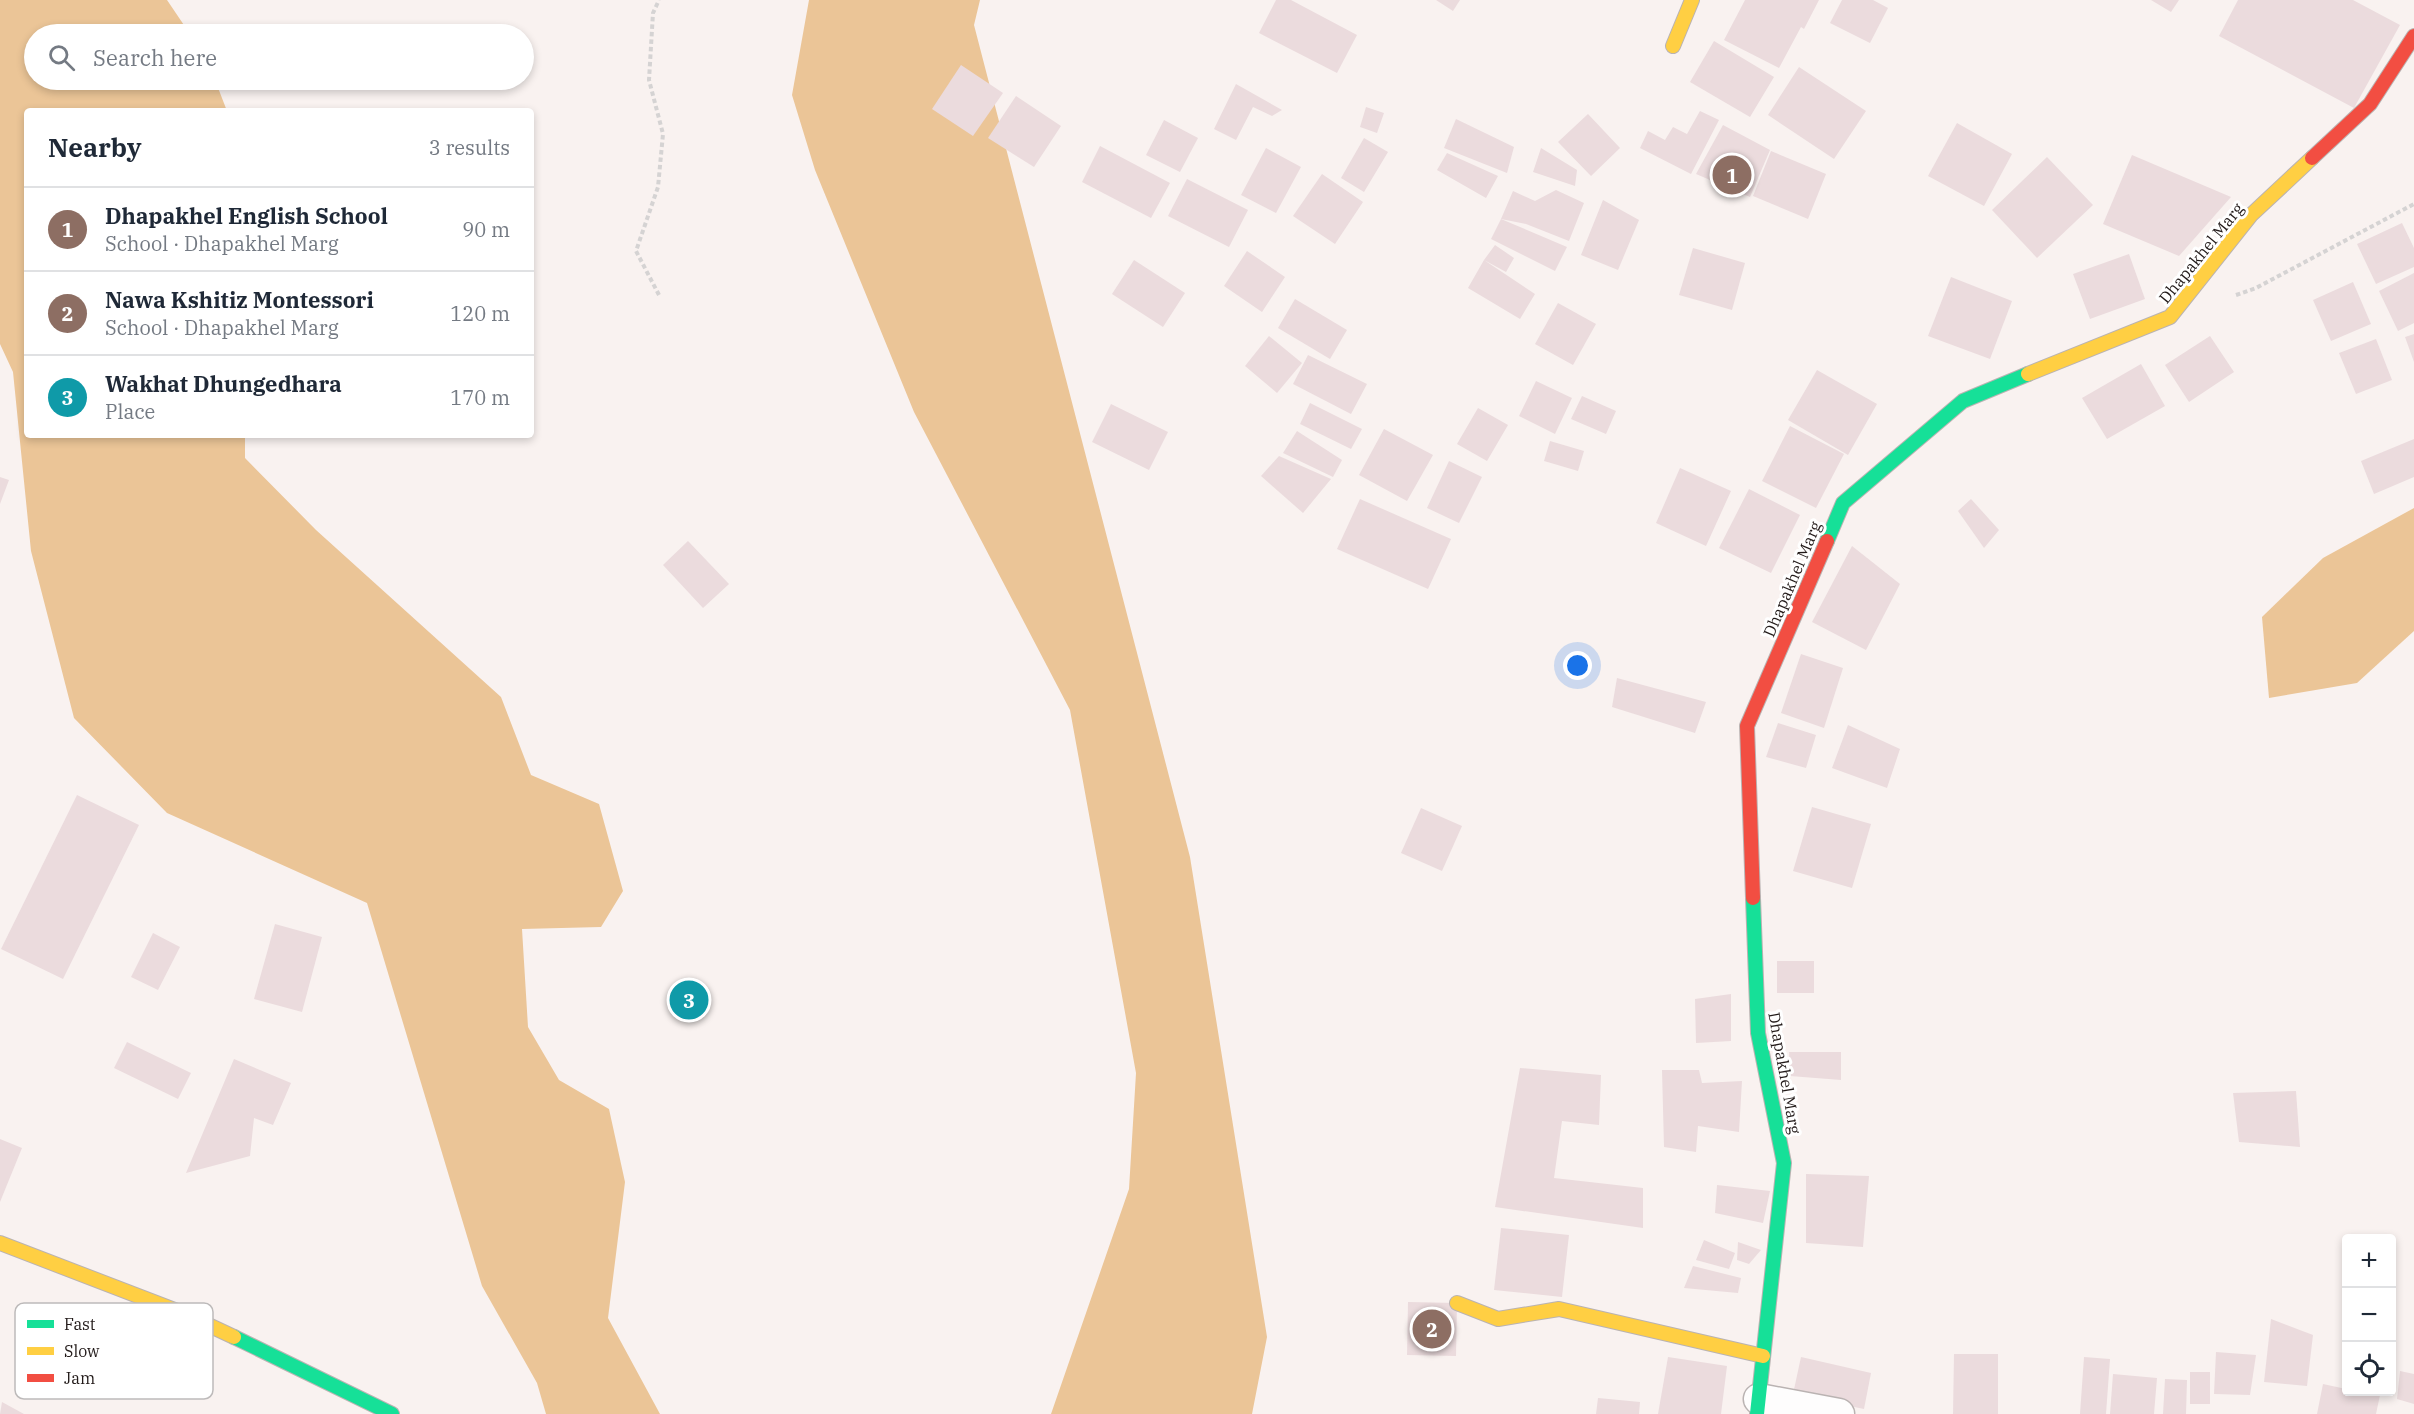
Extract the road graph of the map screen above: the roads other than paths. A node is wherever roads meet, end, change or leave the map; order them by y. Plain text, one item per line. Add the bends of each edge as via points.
1 (1692, 0) edge
2 (2414, 36) edge
3 (1673, 46) dead end
4 (0, 1243) edge
5 (156, 1303) edge
6 (1457, 1303) dead end
7 (213, 1328) edge
8 (1763, 1356) junction
9 (1758, 1407) edge
10 (392, 1414) edge
11 (1839, 1414) edge

1 - 3 main road
2 - 8 main road, Dhapakhel Marg via 2370,104 2251,215 2170,317 1963,401 1843,503 1747,726 1758,1033 1784,1163
4 - 5 main road
6 - 8 main road via 1498,1319 1559,1309
7 - 10 main road
8 - 9 main road, Dhapakhel Marg
9 - 11 street

